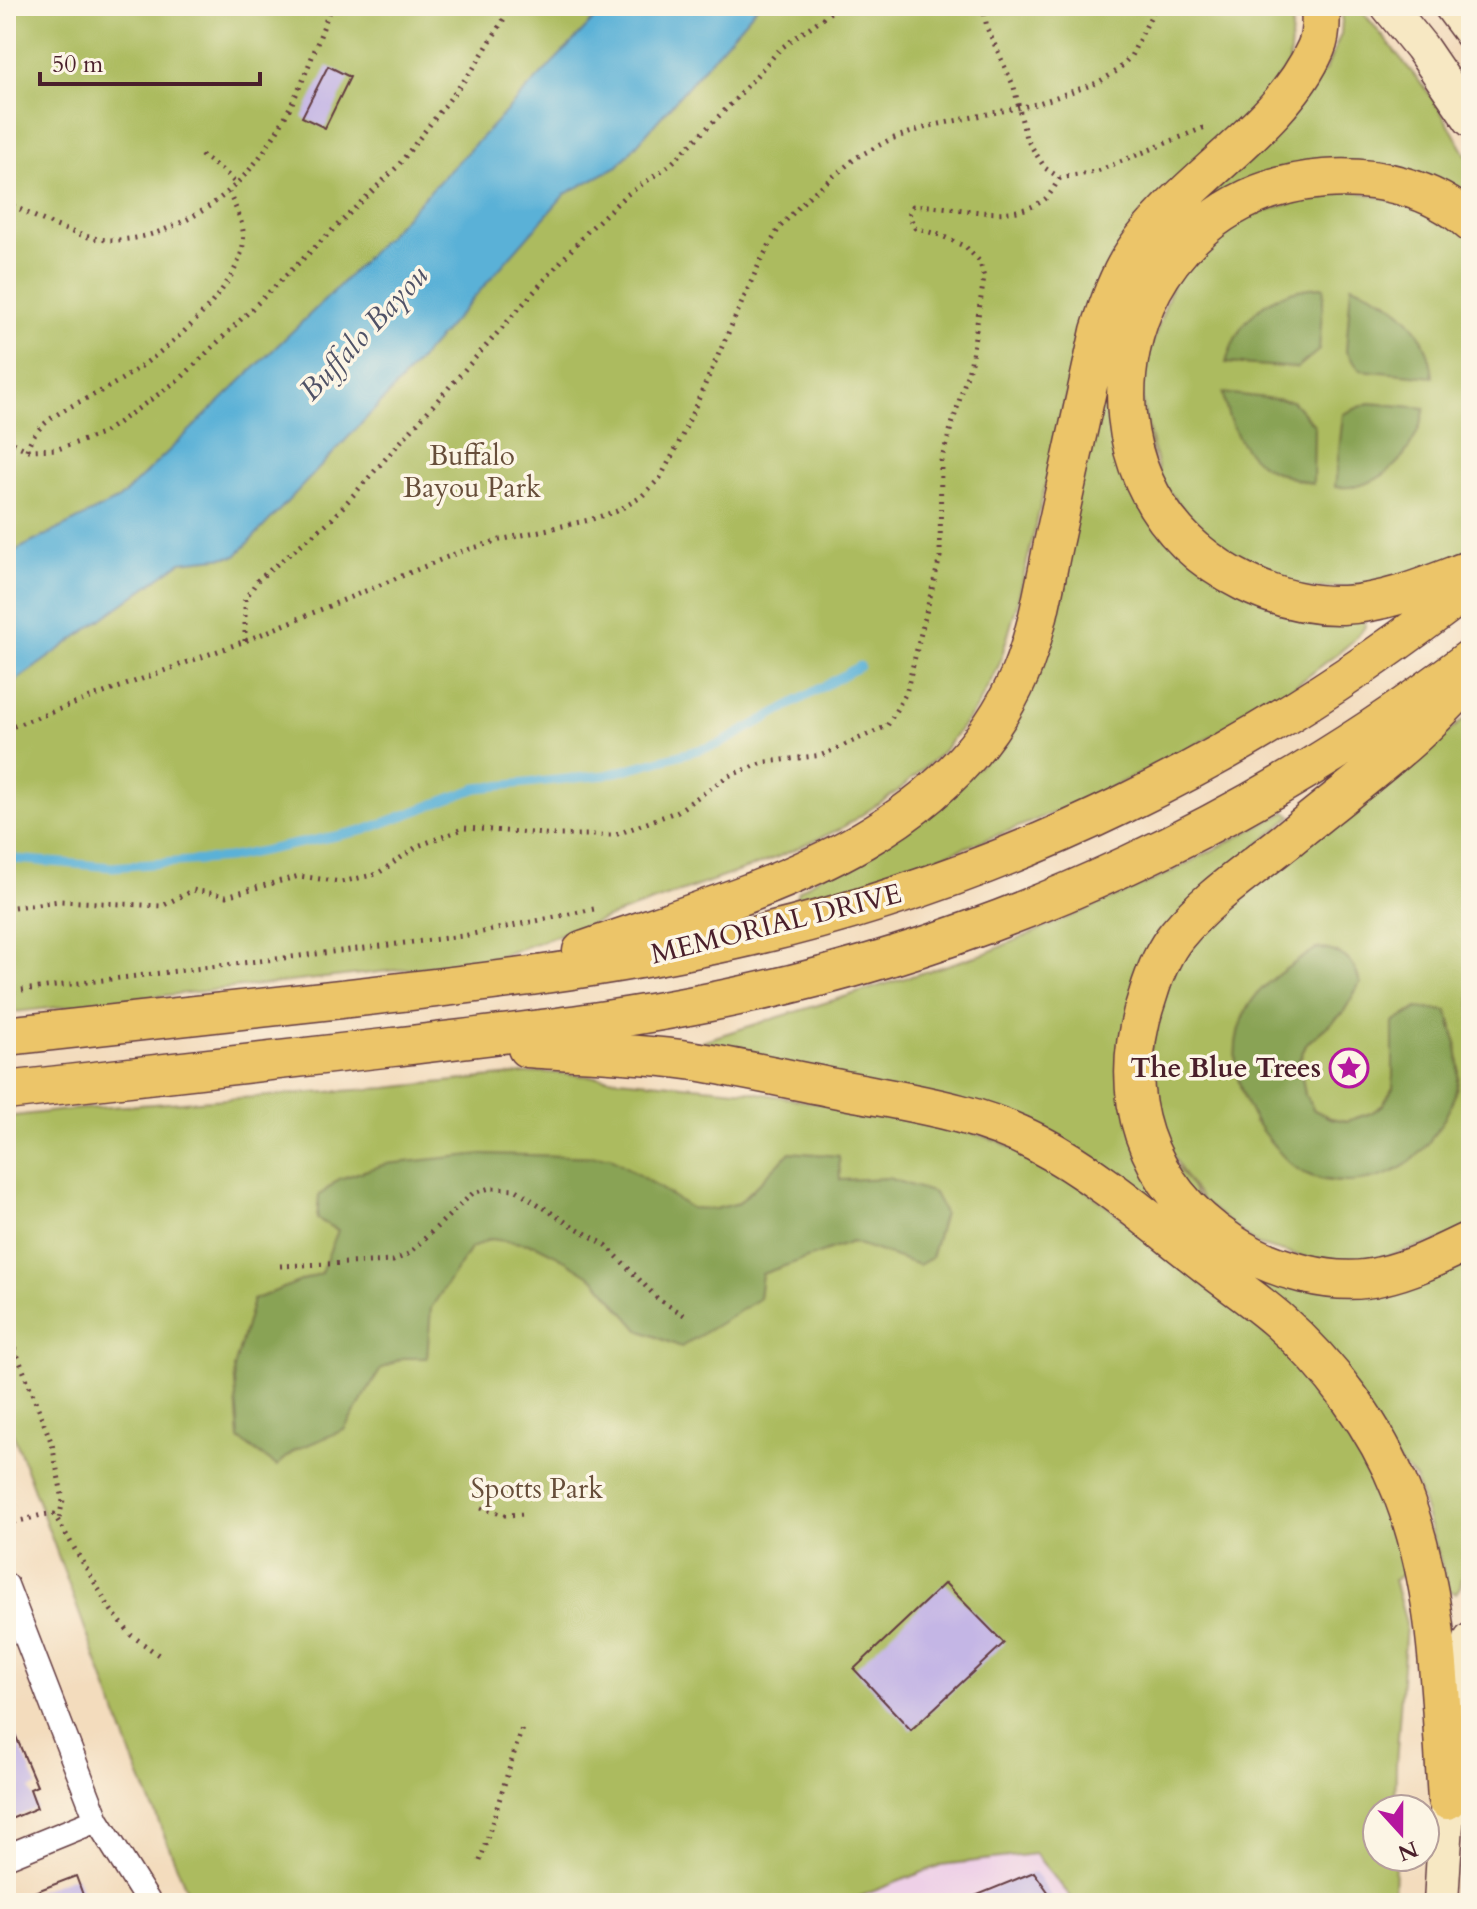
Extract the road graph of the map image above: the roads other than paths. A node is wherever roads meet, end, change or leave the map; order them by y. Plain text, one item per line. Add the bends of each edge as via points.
1 (1320, 6) edge
2 (1388, 6) edge
3 (1451, 6) edge
4 (1471, 33) edge
5 (1471, 120) edge
6 (1471, 223) edge
7 (1471, 569) edge
8 (1471, 586) edge
9 (1471, 658) edge
10 (1471, 679) edge
11 (493, 982) junction
12 (6, 1036) edge
13 (432, 1042) junction
14 (6, 1091) edge
15 (1471, 1240) edge
16 (6, 1585) edge
17 (1471, 1640) edge
18 (1447, 1800) junction
19 (97, 1820) junction
20 (6, 1857) edge
21 (149, 1903) edge
22 (1441, 1903) edge

1 - 11 main road via 1318,45 1301,77 1277,107 1166,213 1134,252 1114,289 1020,673 996,719 960,766 911,809 851,849 780,882
2 - 5 main road
3 - 4 main road
6 - 7 main road via 1429,194 1388,182 1348,177 1306,180 1264,191 1227,209 1191,236 1163,272 1144,303 1131,343 1126,384 1128,429 1139,472 1160,511 1190,546 1223,572 1275,595 1342,605 1391,599
8 - 11 main road, MEMORIAL DRIVE via 1405,639 1281,720 1181,777 1072,829 855,909 738,939
9 - 13 main road, MEMORIAL DRIVE via 1312,766 1205,828 974,928 750,994 628,1018
10 - 15 main road via 1402,747 1175,936 1138,1024 1133,1071 1138,1120 1152,1157 1176,1196 1207,1227 1244,1252 1331,1279 1379,1277
11 - 12 main road, MEMORIAL DRIVE
13 - 14 main road, MEMORIAL DRIVE
13 - 18 main road via 653,1056 947,1110 1036,1142 1148,1220 1278,1320 1354,1404 1382,1449 1407,1508 1433,1606
16 - 19 street
17 - 18 main road
18 - 22 main road
19 - 20 street
19 - 21 street

